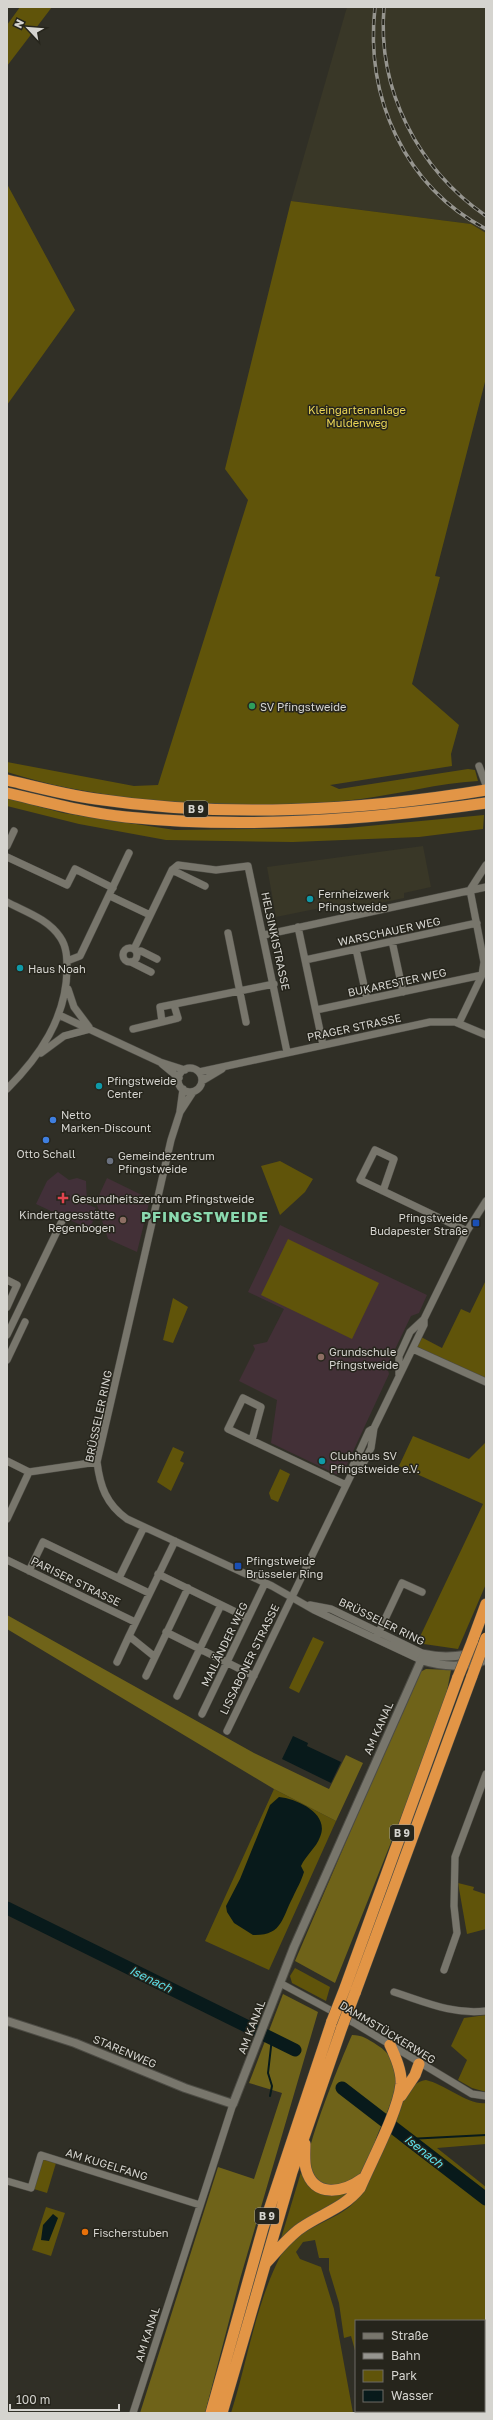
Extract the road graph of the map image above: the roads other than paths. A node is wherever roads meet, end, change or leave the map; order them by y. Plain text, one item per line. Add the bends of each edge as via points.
1 (479, 766) dead end
2 (7, 780) edge
3 (484, 789) edge
4 (7, 793) edge
5 (484, 803) edge
6 (14, 831) dead end
7 (7, 846) edge
8 (129, 853) dead end
9 (7, 857) edge
10 (486, 864) edge
11 (172, 870) junction
12 (206, 886) dead end
13 (486, 887) edge
14 (113, 888) junction
15 (470, 890) junction
16 (110, 896) junction
17 (7, 902) edge
18 (150, 915) junction
19 (477, 923) junction
20 (298, 927) junction
21 (228, 933) dead end
22 (264, 935) junction
23 (392, 941) junction
24 (356, 949) junction
25 (135, 950) junction
26 (157, 959) dead end
27 (305, 960) junction
28 (67, 961) junction
29 (131, 962) junction
30 (151, 972) dead end
31 (482, 975) junction
32 (67, 984) junction
33 (274, 984) junction
34 (239, 991) junction
35 (403, 992) junction
36 (367, 999) junction
37 (174, 1004) junction
38 (316, 1010) junction
39 (59, 1015) junction
40 (162, 1022) junction
41 (246, 1022) dead end
42 (459, 1023) junction
43 (90, 1029) junction
44 (133, 1029) dead end
45 (486, 1035) edge
46 (323, 1045) junction
47 (287, 1052) junction
48 (36, 1056) junction
49 (160, 1062) junction
50 (225, 1067) junction
51 (185, 1070) junction
52 (199, 1072) junction
53 (179, 1078) junction
54 (202, 1081) junction
55 (182, 1089) junction
56 (7, 1090) edge
57 (193, 1092) junction
58 (180, 1112) junction
59 (383, 1191) junction
60 (486, 1201) edge
61 (62, 1221) dead end
62 (467, 1231) junction
63 (7, 1280) edge
64 (7, 1307) edge
65 (424, 1319) junction
66 (25, 1322) dead end
67 (7, 1335) edge
68 (413, 1349) junction
69 (7, 1360) edge
70 (399, 1375) junction
71 (486, 1382) edge
72 (252, 1440) junction
73 (7, 1461) edge
74 (97, 1462) junction
75 (29, 1472) junction
76 (346, 1485) junction
77 (7, 1519) edge
78 (144, 1527) junction
79 (175, 1541) junction
80 (7, 1560) edge
81 (29, 1571) junction
82 (158, 1574) junction
83 (119, 1578) junction
84 (265, 1583) junction
85 (188, 1588) junction
86 (422, 1592) dead end
87 (149, 1593) junction
88 (292, 1596) junction
89 (486, 1604) edge
90 (221, 1605) junction
91 (248, 1618) junction
92 (135, 1622) junction
93 (166, 1632) junction
94 (378, 1634) junction
95 (129, 1636) junction
96 (486, 1638) edge
97 (200, 1648) junction
98 (486, 1648) edge
99 (155, 1657) junction
100 (422, 1657) junction
101 (486, 1660) edge
102 (117, 1662) dead end
103 (227, 1663) junction
104 (146, 1676) dead end
105 (254, 1676) junction
106 (177, 1696) dead end
107 (202, 1714) dead end
108 (227, 1731) dead end
109 (486, 1774) edge
110 (444, 1970) dead end
111 (280, 1982) junction
112 (394, 1992) dead end
113 (486, 2012) edge
114 (7, 2021) edge
115 (390, 2045) junction
116 (419, 2064) junction
117 (401, 2083) junction
118 (486, 2096) edge
119 (233, 2104) junction
120 (392, 2110) junction
121 (305, 2135) junction
122 (364, 2177) junction
123 (7, 2181) edge
124 (200, 2205) junction
125 (264, 2265) junction
126 (133, 2413) edge
127 (212, 2413) edge
128 (222, 2413) edge

1 - 3 street
2 - 3 highway, B 9 via 95,799 230,810 304,809
4 - 5 highway, B 9 via 124,817 243,823 412,813
6 - 7 street
8 - 14 street
9 - 14 street via 67,885 75,869
10 - 15 street
11 - 12 street
11 - 18 street
11 - 22 street, HELSINKISTRASSE via 178,865 216,870 248,866
13 - 15 street
14 - 16 street
15 - 19 street
15 - 20 street
16 - 18 street
16 - 28 street via 80,956
17 - 28 street via 52,927 64,944
18 - 25 street
19 - 23 street, WARSCHAUER WEG
19 - 31 street via 484,962
20 - 22 street
20 - 27 street
21 - 34 street
22 - 33 street, HELSINKISTRASSE
23 - 24 street, WARSCHAUER WEG
23 - 35 street
24 - 27 street, WARSCHAUER WEG
24 - 36 street
25 - 26 street
25 - 29 street via 137,958
25 - 29 street via 127,949 124,954 124,958
27 - 38 street
28 - 32 street
29 - 30 street
31 - 35 street, BUKARESTER WEG
31 - 42 street
32 - 39 street
32 - 43 street, PRAGER STRASSE via 74,1007
33 - 34 street
33 - 47 street, HELSINKISTRASSE
34 - 37 street
34 - 41 street
35 - 36 street, BUKARESTER WEG
36 - 38 street, BUKARESTER WEG
37 - 40 street via 160,1007
37 - 40 street via 178,1018
38 - 46 street
39 - 43 street, PRAGER STRASSE
39 - 48 street
40 - 44 street
42 - 45 street, PRAGER STRASSE
42 - 46 street, PRAGER STRASSE via 430,1022
43 - 48 street via 64,1036
43 - 49 street, PRAGER STRASSE
46 - 47 street, PRAGER STRASSE
47 - 50 street, PRAGER STRASSE
48 - 56 street
49 - 51 street, PRAGER STRASSE
49 - 53 street, PRAGER STRASSE
50 - 52 street, PRAGER STRASSE
50 - 54 street, PRAGER STRASSE
51 - 52 street, PRAGER STRASSE via 192,1068
51 - 53 street
52 - 54 street
53 - 55 street
54 - 57 street, PRAGER STRASSE
55 - 57 street
55 - 58 street, BRÜSSELER RING
57 - 58 street, BRÜSSELER RING
58 - 74 street, BRÜSSELER RING via 171,1140
59 - 59 street via 394,1159 374,1150 360,1180
59 - 62 street
60 - 62 street
61 - 67 street
62 - 65 street
63 - 64 street via 17,1285
65 - 68 street, LISSABONER STRASSE via 424,1326
65 - 70 street via 410,1332 399,1356
66 - 69 street
68 - 70 street, LISSABONER STRASSE
68 - 71 street
70 - 76 street, LISSABONER STRASSE via 374,1428 371,1448 364,1462 352,1473
72 - 72 street via 261,1407 243,1398 228,1429
72 - 76 street
73 - 75 street
74 - 75 street
74 - 78 street, BRÜSSELER RING via 104,1493 110,1504 127,1519
75 - 77 street
76 - 88 street, LISSABONER STRASSE
78 - 79 street, BRÜSSELER RING
78 - 83 street
79 - 82 street
79 - 84 street, BRÜSSELER RING
80 - 81 street, PARISER STRASSE
81 - 83 street via 43,1542
81 - 92 street, PARISER STRASSE
82 - 85 street
82 - 87 street
83 - 87 street
84 - 88 street, BRÜSSELER RING
84 - 91 street, MAILÄNDER WEG
85 - 90 street
85 - 93 street
86 - 94 street via 402,1583
87 - 92 street
88 - 94 street, BRÜSSELER RING
88 - 105 street, LISSABONER STRASSE
89 - 127 highway, B 9, bridge via 332,2021 263,2228
90 - 91 street
90 - 97 street
91 - 103 street, MAILÄNDER WEG
92 - 95 street
93 - 97 street
93 - 99 street
94 - 100 street, BRÜSSELER RING
95 - 99 street
95 - 102 street
96 - 121 highway, B 9, bridge via 342,2027
97 - 103 street
97 - 106 street
98 - 100 street, BRÜSSELER RING via 470,1655
99 - 104 street
100 - 101 street, BRÜSSELER RING via 452,1667
100 - 111 street, AM KANAL
103 - 105 street
103 - 107 street, MAILÄNDER WEG
105 - 108 street, LISSABONER STRASSE
109 - 110 street via 455,1858 454,1906 457,1934
111 - 115 street, DAMMSTÜCKERWEG
111 - 119 street, AM KANAL
112 - 113 street via 447,2009
114 - 119 street, STARENWEG via 75,2043 172,2083
115 - 116 street, DAMMSTÜCKERWEG
115 - 117 highway, B 9 via 398,2064
116 - 117 highway, B 9 via 410,2069
116 - 118 street, DAMMSTÜCKERWEG via 472,2094
116 - 120 highway, B 9 via 415,2075
117 - 120 highway, B 9
119 - 124 street, AM KANAL
120 - 122 highway, B 9
121 - 122 highway, B 9 via 306,2169 314,2183 336,2191 344,2190
121 - 125 highway, B 9
122 - 125 highway, B 9 via 352,2198 300,2229
123 - 124 street, AM KUGELFANG via 31,2188 41,2155
124 - 126 street, AM KANAL
125 - 128 highway, B 9

